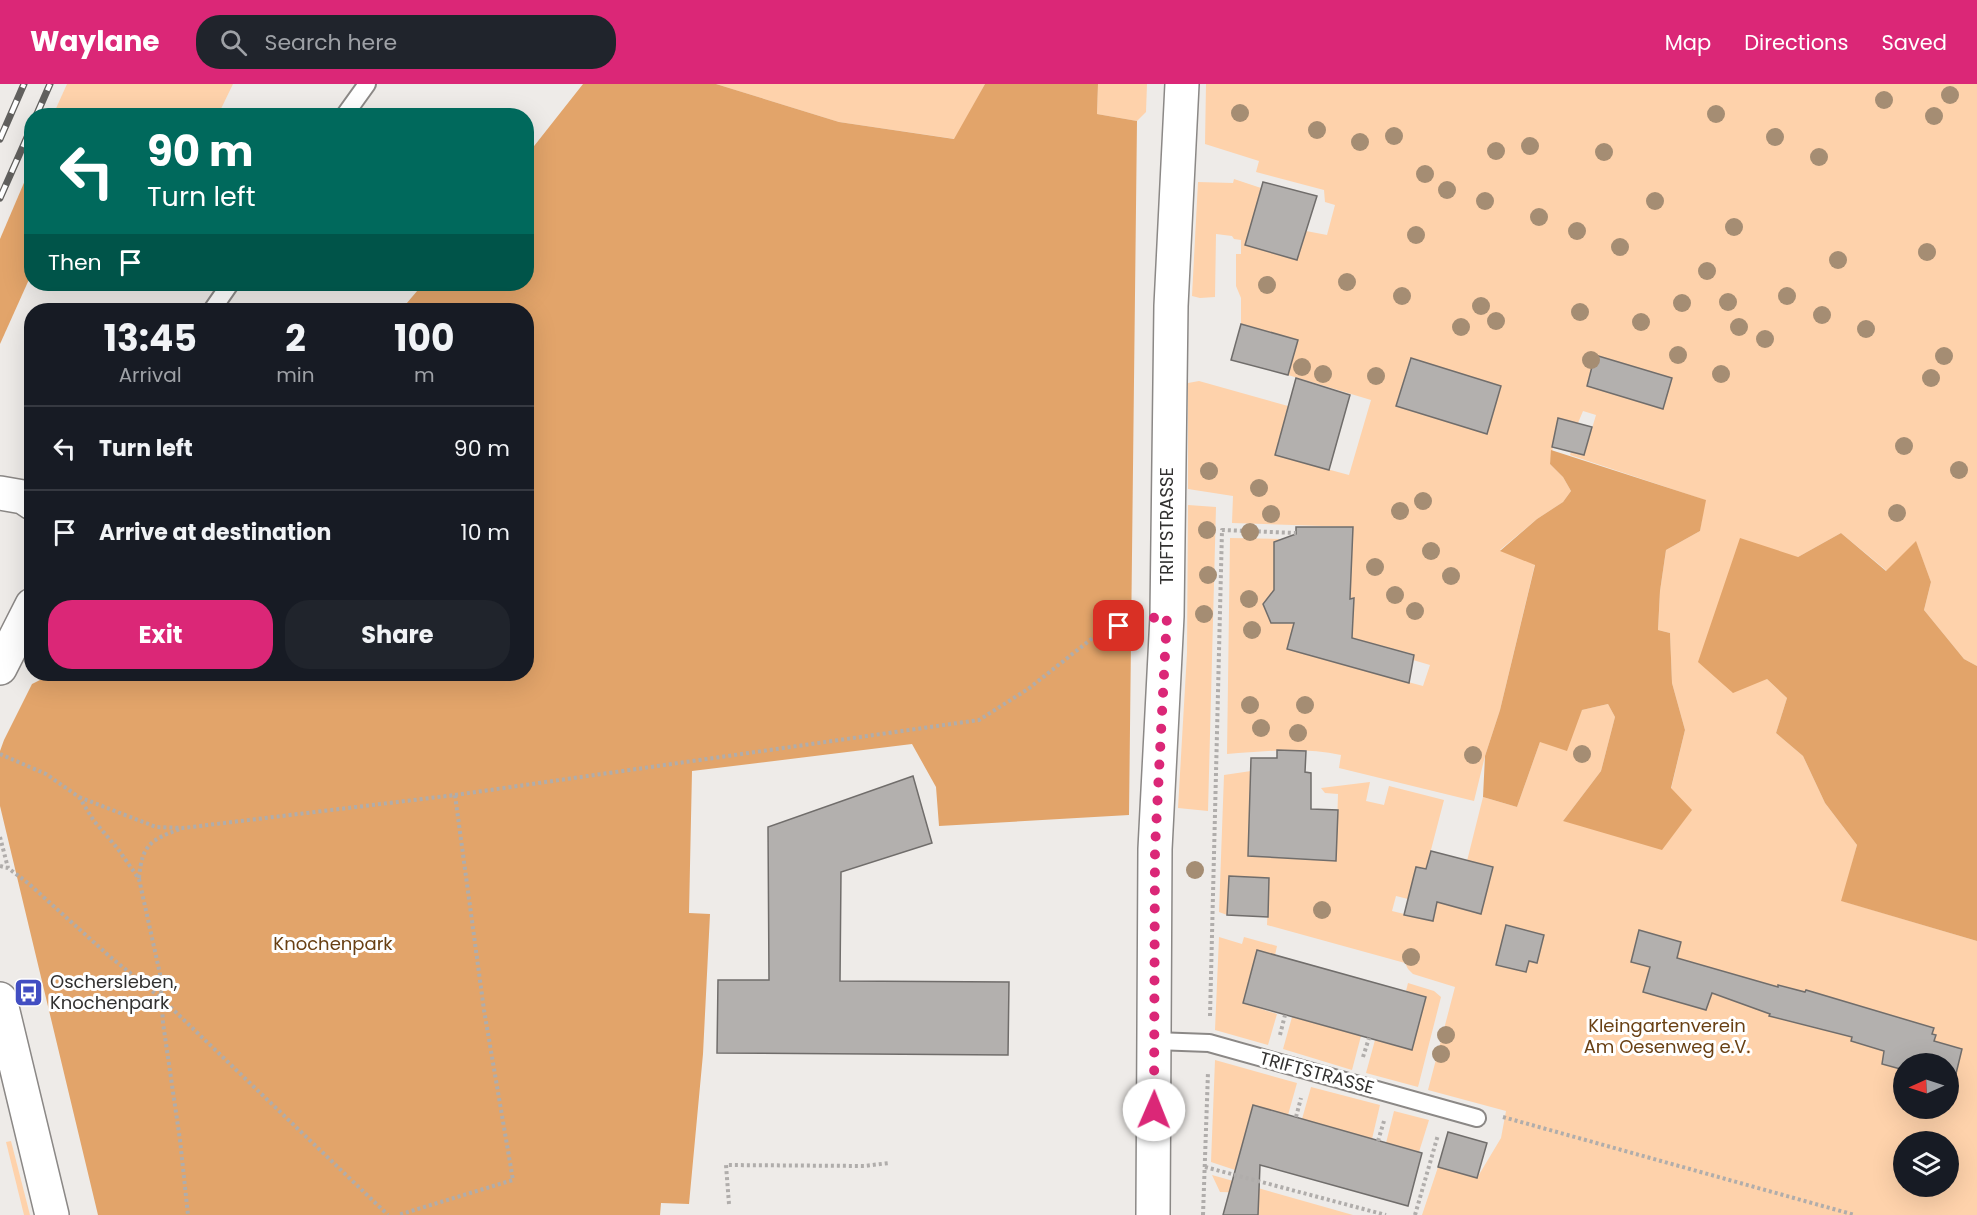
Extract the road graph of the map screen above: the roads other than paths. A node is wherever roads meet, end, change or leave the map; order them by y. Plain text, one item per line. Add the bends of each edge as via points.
1 (367, 84) edge
2 (1182, 84) edge
3 (350, 108) edge
4 (0, 493) edge
5 (24, 498) edge
6 (24, 621) edge
7 (0, 668) edge
8 (0, 999) edge
9 (1155, 1041) junction
10 (1477, 1118) road end
11 (52, 1215) edge
12 (1153, 1215) edge

1 - 3 lane
2 - 9 street, TRIFTSTRASSE via 1171,306 1167,616 1155,849
4 - 5 street
6 - 7 street
8 - 11 street
9 - 10 lane, TRIFTSTRASSE via 1209,1043
9 - 12 street, TRIFTSTRASSE

